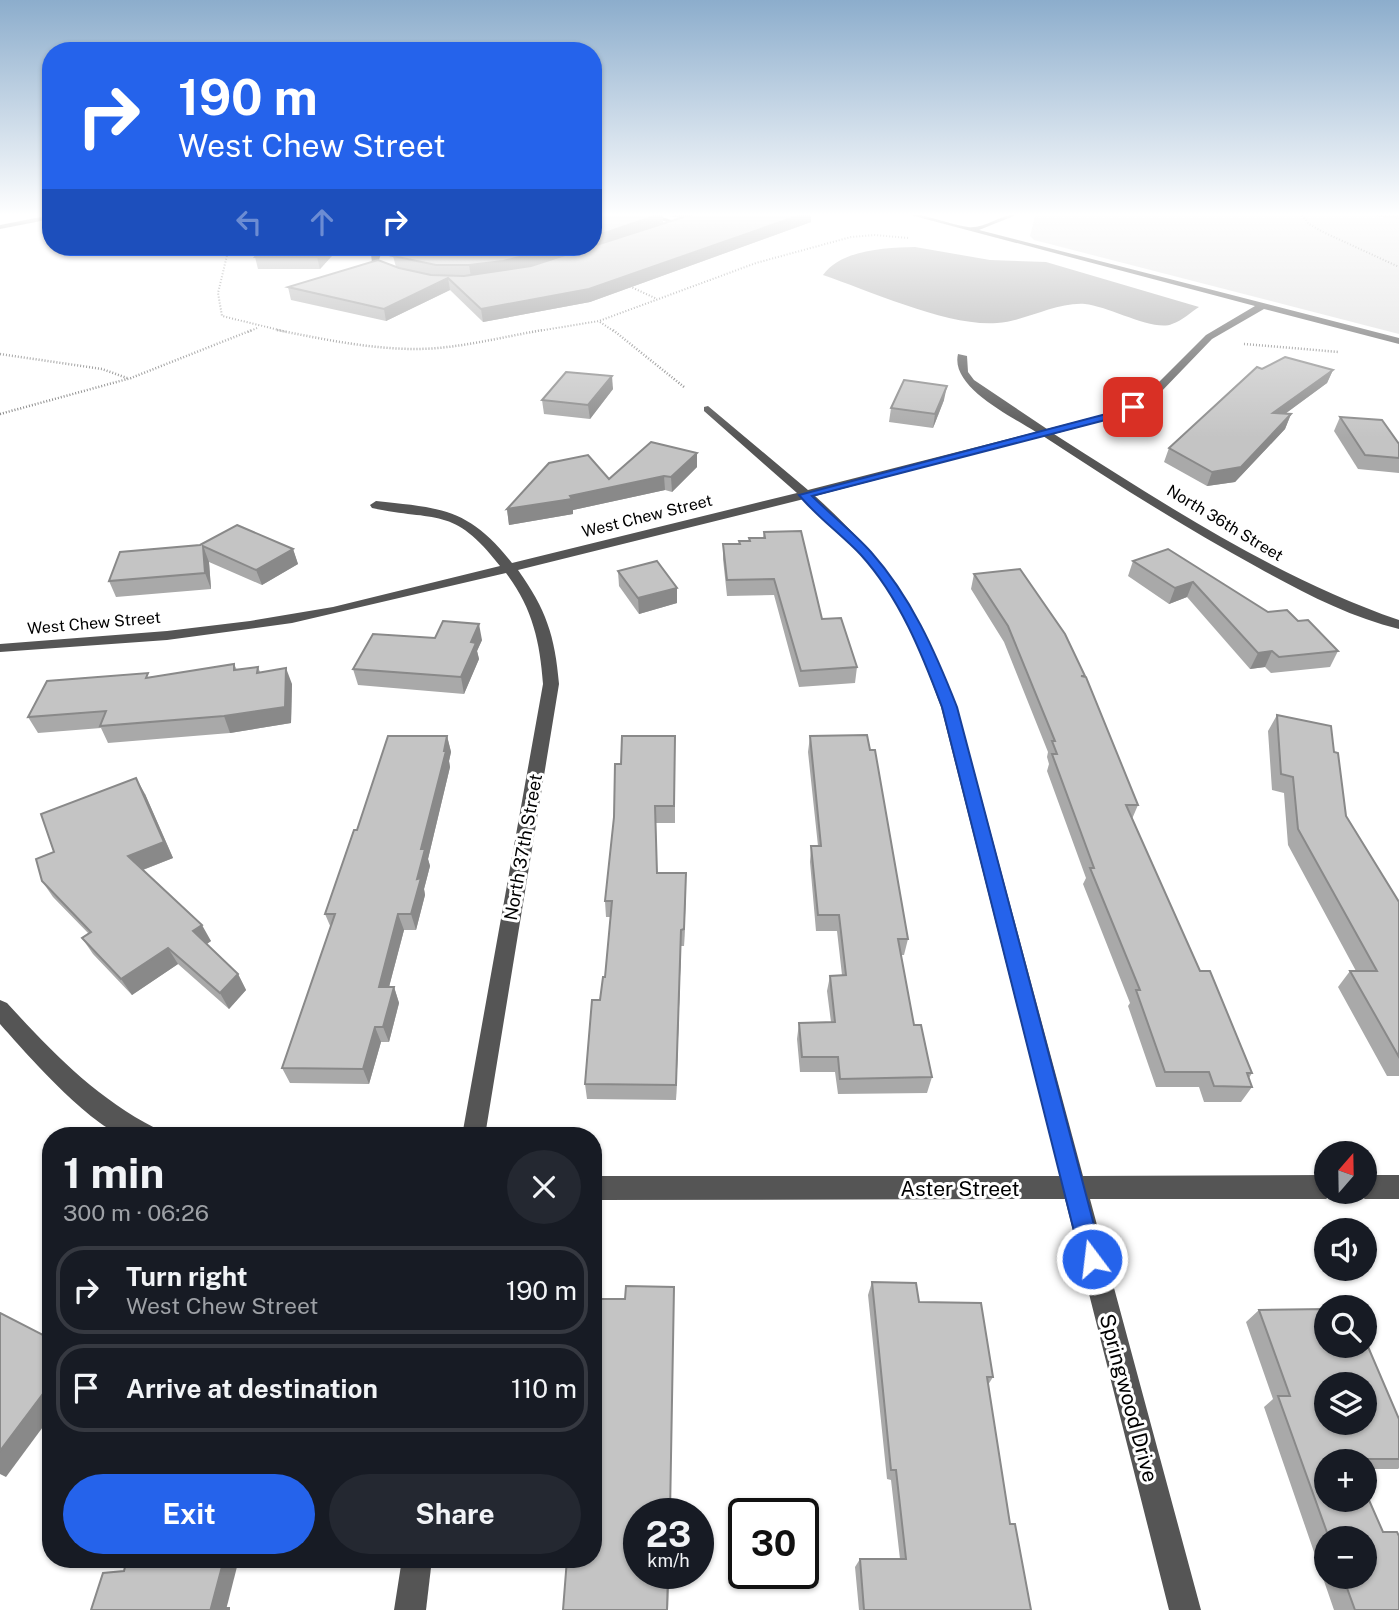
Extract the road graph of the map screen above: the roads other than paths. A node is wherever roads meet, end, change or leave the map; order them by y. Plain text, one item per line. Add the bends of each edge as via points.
1 (1199, 288) edge
2 (1262, 306) junction
3 (1399, 341) edge
4 (962, 356) dead end
5 (708, 409) dead end
6 (1043, 433) junction
7 (804, 495) junction
8 (376, 505) dead end
9 (508, 568) junction
10 (1399, 625) edge
11 (4, 648) edge
12 (0, 662) edge
13 (0, 1009) edge
14 (130, 1127) edge
15 (475, 1127) edge
16 (1314, 1187) edge
17 (1377, 1187) edge
18 (1399, 1187) edge
19 (602, 1188) edge
20 (1073, 1188) junction
21 (416, 1568) edge
22 (410, 1610) edge
23 (1185, 1610) edge

1 - 2 street
2 - 3 street
2 - 6 street, West Chew Street via 1209,337 1153,394 1133,407
4 - 6 street, North 36th Street via 963,372 970,382
5 - 7 street, Springwood Drive
6 - 7 street, West Chew Street
6 - 10 street, North 36th Street via 1254,562
7 - 9 street, West Chew Street
7 - 20 street, Springwood Drive via 866,554 899,598 927,649 949,707
8 - 9 street, North 37th Street via 452,516 471,528
9 - 11 street, West Chew Street via 275,623
9 - 15 street, North 37th Street via 540,617 549,649 551,684
11 - 12 street
13 - 14 street via 68,1084
16 - 20 street, Aster Street
17 - 18 street
19 - 20 street, Aster Street
20 - 23 street, Springwood Drive
21 - 22 street

